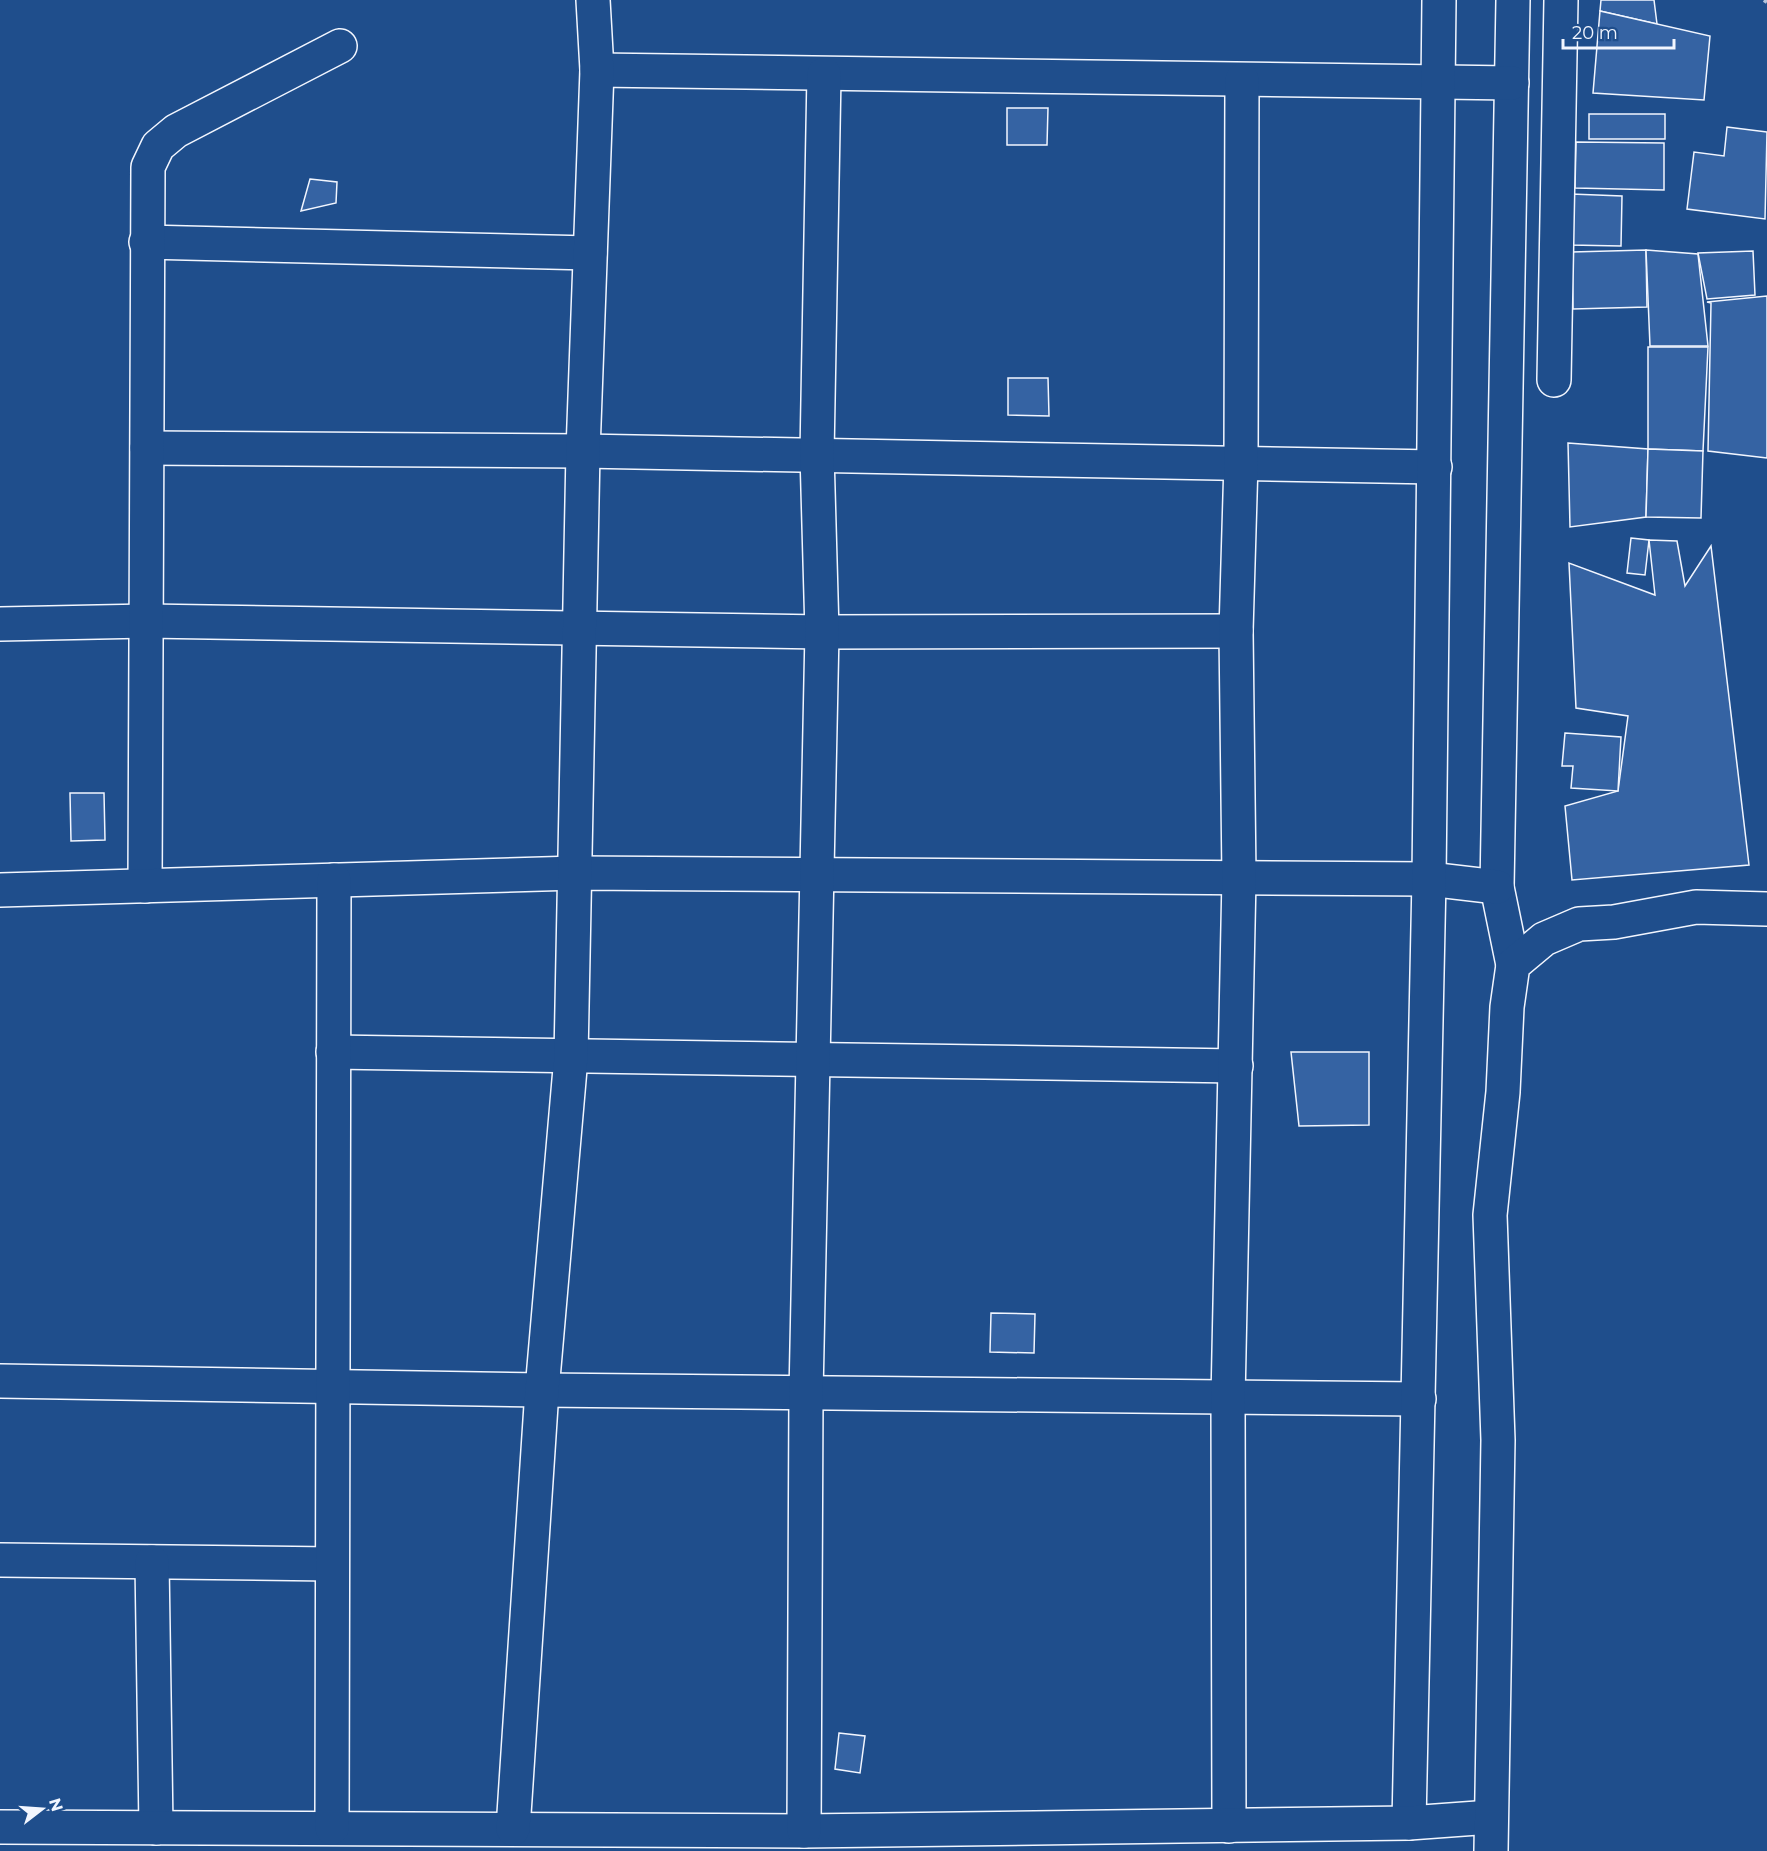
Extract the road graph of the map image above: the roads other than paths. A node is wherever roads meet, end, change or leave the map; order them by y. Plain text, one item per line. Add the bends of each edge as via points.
1 (593, 0) edge
2 (1438, 0) edge
3 (1513, 0) edge
4 (1561, 0) edge
5 (340, 46) dead end
6 (597, 70) junction
7 (824, 74) junction
8 (1242, 80) junction
9 (1438, 83) junction
10 (1512, 83) junction
11 (146, 242) junction
12 (590, 254) junction
13 (1554, 380) dead end
14 (147, 448) junction
15 (583, 451) junction
16 (817, 454) junction
17 (1241, 462) junction
18 (1434, 467) junction
19 (147, 621) junction
20 (0, 624) edge
21 (581, 627) junction
22 (1236, 631) junction
23 (822, 632) junction
24 (576, 873) junction
25 (817, 875) junction
26 (1239, 878) junction
27 (1429, 879) junction
28 (334, 880) junction
29 (146, 886) junction
30 (1497, 887) junction
31 (0, 890) edge
32 (1767, 909) edge
33 (1513, 965) junction
34 (333, 1052) junction
35 (571, 1057) junction
36 (813, 1061) junction
37 (1236, 1066) junction
38 (0, 1381) edge
39 (331, 1386) junction
40 (542, 1390) junction
41 (806, 1394) junction
42 (1228, 1399) junction
43 (1419, 1399) junction
44 (0, 1560) edge
45 (152, 1562) junction
46 (332, 1564) junction
47 (1491, 1816) junction
48 (1409, 1824) junction
49 (1229, 1826) junction
50 (0, 1827) edge
51 (156, 1828) junction
52 (332, 1828) junction
53 (513, 1829) junction
54 (804, 1831) junction
55 (1491, 1851) edge

1 - 6 street
2 - 9 street
3 - 10 street
4 - 13 street
5 - 11 street via 176,131 158,146 148,167
6 - 7 street
6 - 12 street
7 - 8 street
7 - 16 street
8 - 9 street
8 - 17 street
9 - 10 street
9 - 18 street
10 - 30 street
11 - 12 street
11 - 14 street
12 - 15 street
14 - 15 street
14 - 19 street
15 - 16 street
15 - 21 street
16 - 17 street
16 - 23 street
17 - 18 street
17 - 22 street
18 - 27 street
19 - 20 street
19 - 21 street
19 - 29 street
21 - 23 street
21 - 24 street
22 - 23 street
22 - 26 street
23 - 25 street
24 - 25 street
24 - 28 street
24 - 35 street
25 - 26 street
25 - 36 street
26 - 27 street
26 - 37 street
27 - 30 street
27 - 43 street
28 - 29 street
28 - 34 street
29 - 31 street
30 - 33 street
32 - 33 street via 1696,907 1580,924 1544,939
33 - 47 street via 1490,1215 1498,1440
34 - 35 street
34 - 39 street
35 - 36 street
35 - 40 street
36 - 37 street
36 - 41 street
37 - 42 street
38 - 39 street
39 - 40 street
39 - 46 street
40 - 41 street
40 - 53 street
41 - 42 street
41 - 54 street
42 - 43 street
42 - 49 street
43 - 48 street
44 - 45 street
45 - 46 street
45 - 51 street
46 - 52 street
47 - 48 street
47 - 55 street
48 - 49 street
49 - 54 street
50 - 51 street
51 - 52 street
52 - 53 street
53 - 54 street

